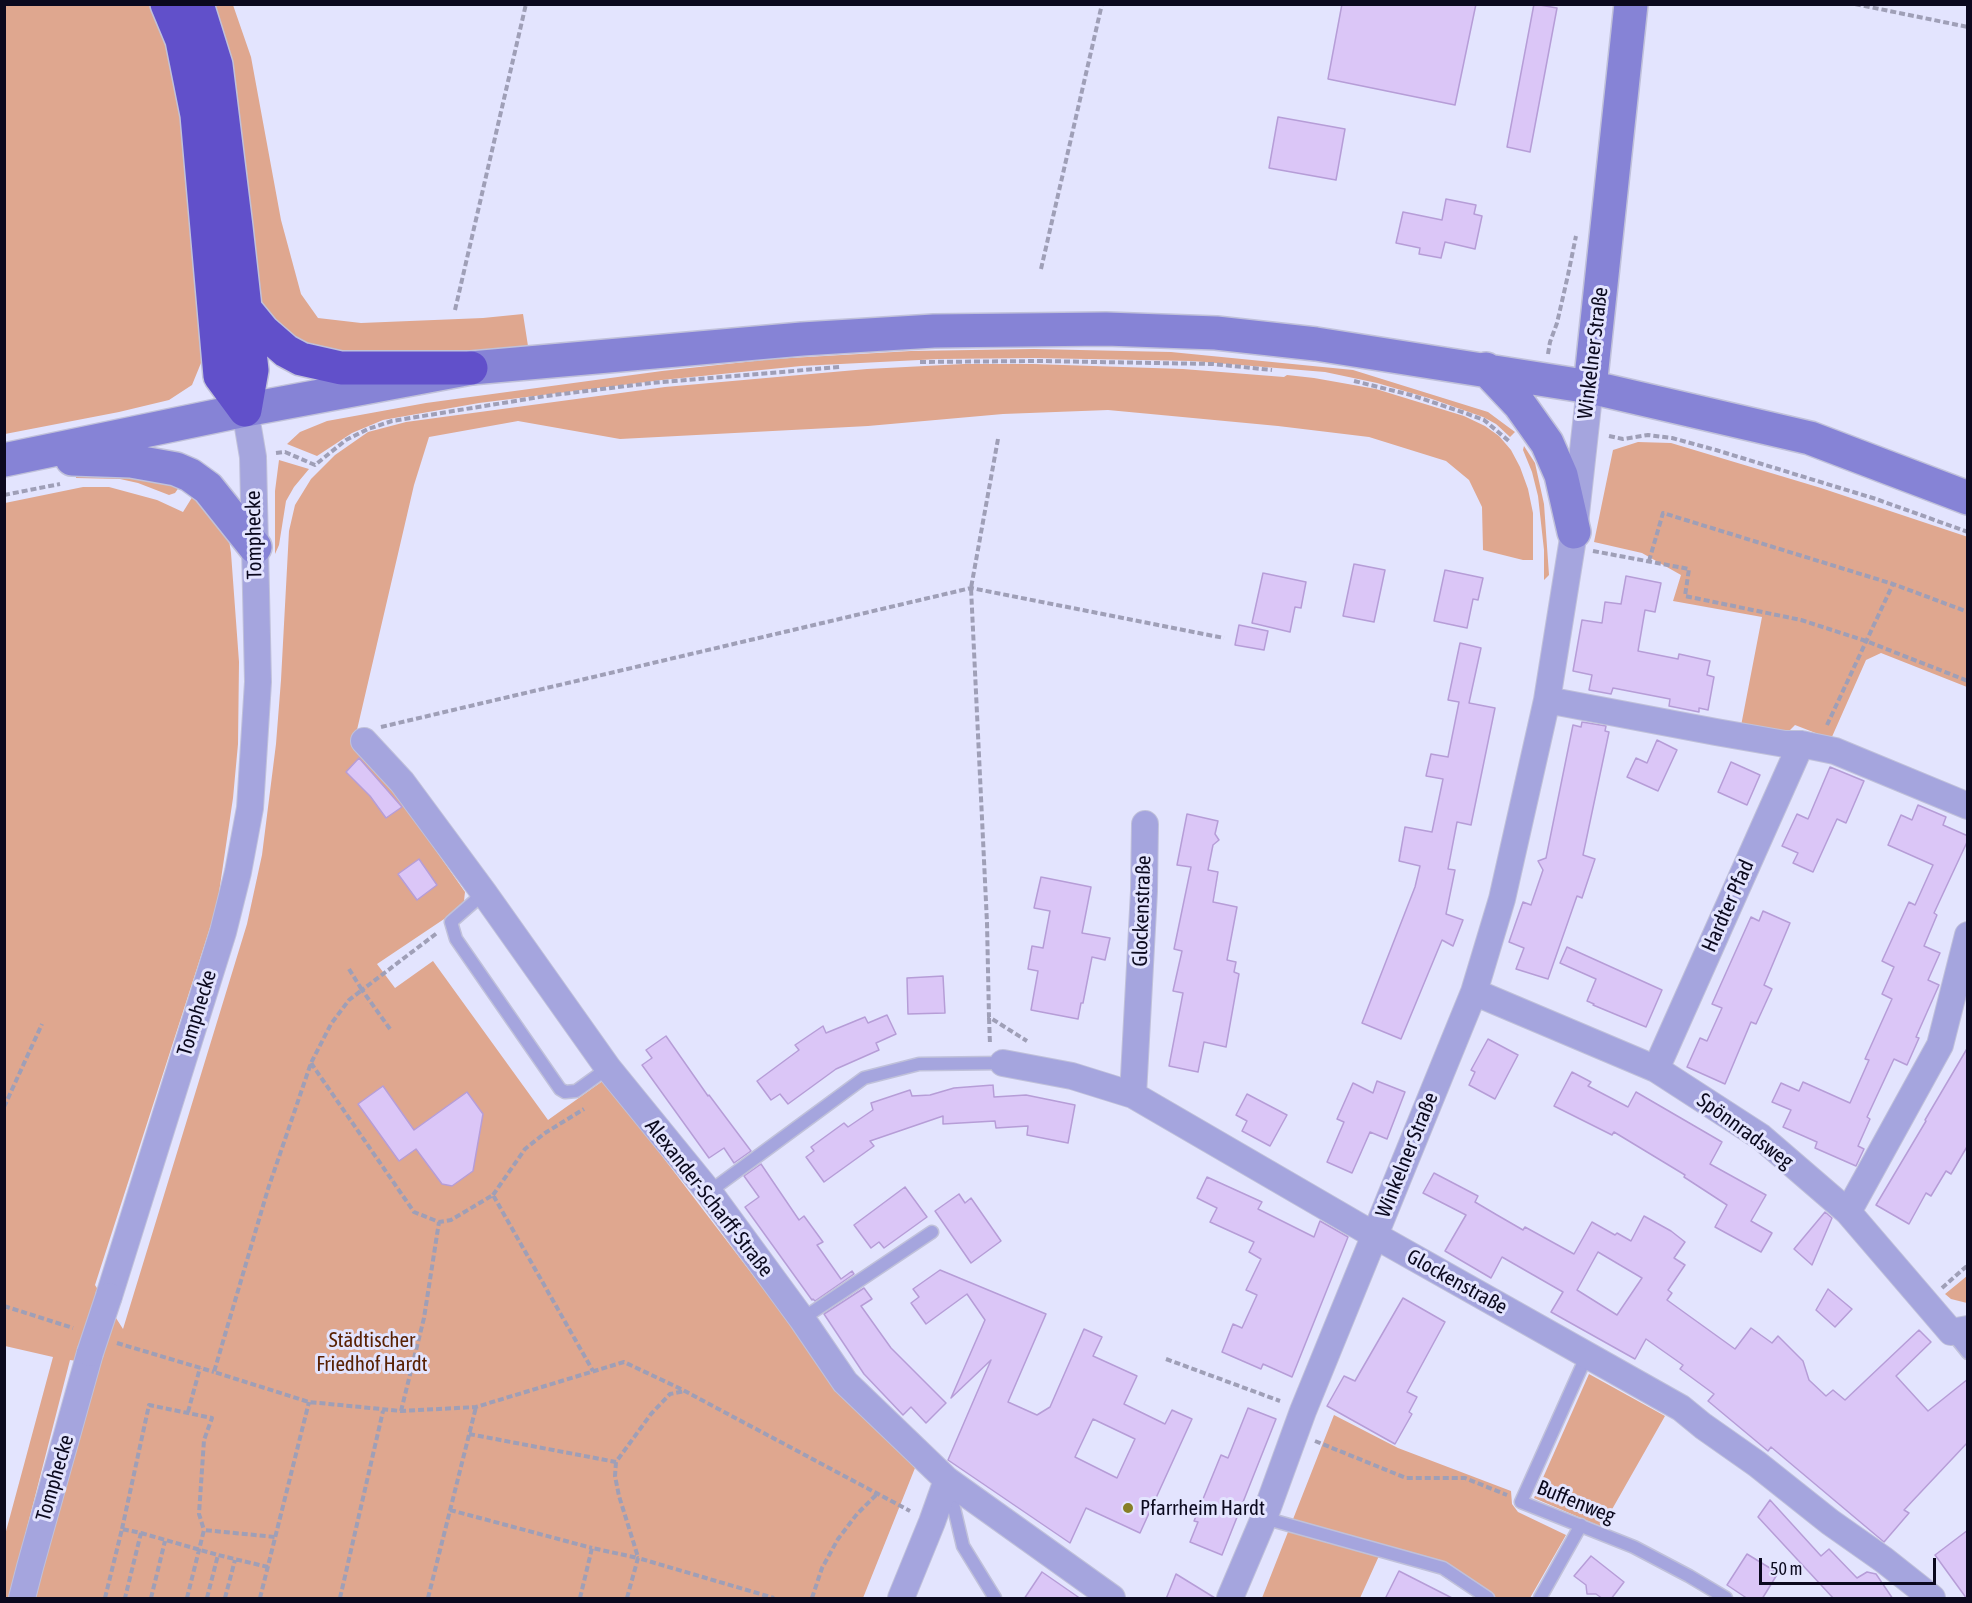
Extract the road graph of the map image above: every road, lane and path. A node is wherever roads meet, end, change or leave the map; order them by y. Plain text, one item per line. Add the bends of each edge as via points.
1 (167, 4) edge
2 (197, 4) edge
3 (526, 4) edge
4 (1102, 4) edge
5 (1631, 4) edge
6 (1855, 4) edge
7 (1968, 27) edge
8 (1576, 233) dead end
9 (1041, 268) dead end
10 (244, 309) junction
11 (454, 310) dead end
12 (915, 362) dead end
13 (846, 367) dead end
14 (471, 368) junction
15 (1486, 369) junction
16 (1275, 370) dead end
17 (1345, 379) dead end
18 (1545, 379) junction
19 (1590, 387) junction
20 (245, 410) junction
21 (1528, 416) junction
22 (1584, 431) junction
23 (999, 439) dead end
24 (253, 457) junction
25 (13, 458) edge
26 (1968, 498) edge
27 (1968, 532) edge
28 (1573, 539) junction
29 (255, 548) junction
30 (1648, 561) junction
31 (1893, 584) junction
32 (970, 588) junction
33 (1968, 612) edge
34 (1224, 638) dead end
35 (1866, 641) junction
36 (1968, 681) edge
37 (1547, 700) junction
38 (364, 741) joint
39 (1809, 746) junction
40 (1968, 806) edge
41 (1145, 824) dead end
42 (484, 893) junction
43 (451, 922) junction
44 (1968, 935) edge
45 (349, 969) dead end
46 (362, 990) junction
47 (1474, 992) junction
48 (989, 1017) junction
49 (42, 1024) dead end
50 (390, 1029) dead end
51 (997, 1062) junction
52 (311, 1063) junction
53 (1656, 1069) junction
54 (1063, 1074) junction
55 (615, 1076) junction
56 (1133, 1095) junction
57 (4, 1107) edge
58 (709, 1192) junction
59 (493, 1195) junction
60 (1848, 1212) junction
61 (439, 1222) junction
62 (932, 1232) dead end
63 (1374, 1235) junction
64 (1968, 1265) edge
65 (1926, 1302) junction
66 (802, 1319) junction
67 (1959, 1330) edge
68 (1968, 1353) edge
69 (1587, 1355) junction
70 (1166, 1359) dead end
71 (201, 1368) dead end
72 (593, 1371) junction
73 (685, 1391) junction
74 (309, 1402) junction
75 (476, 1407) junction
76 (383, 1411) junction
77 (401, 1411) junction
78 (188, 1412) junction
79 (1299, 1422) junction
80 (469, 1434) junction
81 (616, 1462) junction
82 (947, 1480) junction
83 (878, 1493) junction
84 (1521, 1502) junction
85 (450, 1510) junction
86 (1264, 1518) junction
87 (932, 1522) junction
88 (1581, 1525) junction
89 (122, 1529) junction
90 (204, 1530) junction
91 (141, 1533) junction
92 (275, 1537) junction
93 (165, 1541) junction
94 (592, 1548) junction
95 (200, 1550) junction
96 (218, 1555) junction
97 (638, 1558) junction
98 (235, 1560) junction
99 (268, 1567) junction
100 (22, 1599) edge
101 (105, 1599) edge
102 (125, 1599) edge
103 (151, 1599) edge
104 (187, 1599) edge
105 (207, 1599) edge
106 (225, 1599) edge
107 (260, 1599) edge
108 (340, 1599) edge
109 (428, 1599) edge
110 (580, 1599) edge
111 (627, 1599) edge
112 (774, 1599) edge
113 (812, 1599) edge
114 (901, 1599) edge
115 (995, 1599) edge
116 (1112, 1599) edge
117 (1230, 1599) edge
118 (1488, 1599) edge
119 (1540, 1599) edge
120 (1726, 1599) edge
121 (1932, 1599) edge

1 - 20 highway via 182,40 197,115 220,376
2 - 10 highway via 216,65
3 - 11 path
4 - 9 path
5 - 19 main road, Winkelner Straße
6 - 7 path
8 - 18 path
10 - 14 highway via 271,338 301,359 341,368
10 - 20 highway via 252,370
12 - 16 path via 1202,364
13 - 24 path via 546,396 392,421 346,440 315,465 285,452
14 - 15 main road via 802,339 934,331 1106,328 1216,333
14 - 20 main road
15 - 18 main road
15 - 21 main road
17 - 21 path via 1411,395 1484,420 1516,446
18 - 19 main road
19 - 22 street, Winkelner Straße
19 - 26 main road via 1810,438
20 - 24 street, Tomphecke
20 - 25 main road
21 - 28 main road via 1547,443 1561,475
22 - 27 path via 1623,438 1672,438 1876,499
22 - 28 street, Winkelner Straße
23 - 32 path
24 - 29 street, Tomphecke
25 - 29 main road via 131,461 176,469 208,488
28 - 30 path
28 - 37 street, Winkelner Straße
29 - 100 street, Tomphecke, bridge via 258,682 249,808 238,872 223,932 90,1353
30 - 31 path via 1663,513
30 - 35 path via 1689,569 1685,596 1801,620
31 - 33 path
31 - 35 path
32 - 34 path
32 - 38 path via 368,730
32 - 48 path
35 - 36 path
35 - 39 path
37 - 39 street
37 - 47 street, Winkelner Straße via 1502,899
38 - 42 street, Alexander-Scharff-Straße via 402,782
39 - 40 street via 1835,751
39 - 53 street, Hardter Pfad
41 - 56 street, Glockenstraße
42 - 43 lane
42 - 55 street, Alexander-Scharff-Straße
43 - 46 path
43 - 55 lane via 456,939 560,1089 576,1091
44 - 60 street via 1940,1045
45 - 46 path
46 - 50 path
46 - 52 path via 331,1024
47 - 53 street, Spönnradsweg
47 - 63 street, Winkelner Straße
48 - 51 path
48 - 54 path via 1034,1046
49 - 57 path
51 - 54 street
51 - 58 lane via 919,1064 864,1078
52 - 61 path via 414,1212
52 - 74 path via 268,1189 214,1372
53 - 60 street, Spönnradsweg via 1761,1137
54 - 56 street
55 - 58 street, Alexander-Scharff-Straße
55 - 59 path via 525,1149
56 - 63 street, Glockenstraße
58 - 66 street, Alexander-Scharff-Straße
59 - 61 path via 451,1220
59 - 72 path
60 - 65 street, Spönnradsweg
61 - 77 path via 424,1318
62 - 66 lane
63 - 69 street, Glockenstraße
63 - 79 street, Winkelner Straße
64 - 65 path
65 - 67 street, Spönnradsweg
66 - 82 street, Alexander-Scharff-Straße via 844,1382
67 - 68 lane
69 - 84 lane, Buffenweg
69 - 121 street, Glockenstraße via 1681,1408
70 - 79 path
71 - 78 path
72 - 73 path via 624,1362
72 - 75 path
73 - 81 path via 670,1394
73 - 83 path
74 - 76 path
74 - 92 path
75 - 77 path
75 - 80 path
76 - 77 path
76 - 108 path
78 - 89 path via 149,1405
78 - 90 path via 212,1418 204,1440 199,1514
79 - 84 path via 1406,1478 1465,1478
79 - 86 street, Winkelner Straße
80 - 81 path
80 - 85 path
81 - 97 path via 615,1476
82 - 87 street
82 - 115 lane via 963,1546
82 - 116 street, Alexander-Scharff-Straße
83 - 87 path
83 - 113 path via 838,1539 822,1568
84 - 88 lane, Buffenweg
85 - 94 path
85 - 109 path
86 - 117 street, Winkelner Straße
86 - 118 lane via 1443,1568
87 - 114 street
88 - 119 lane
88 - 120 lane, Buffenweg via 1634,1547
89 - 91 path
89 - 101 path
90 - 92 path
90 - 95 path
91 - 93 path
91 - 102 path
92 - 99 path
93 - 95 path
93 - 103 path
94 - 97 path
94 - 110 path
95 - 96 path
95 - 104 path
96 - 98 path
96 - 105 path
97 - 111 path
97 - 112 path
98 - 99 path
98 - 106 path
99 - 107 path

